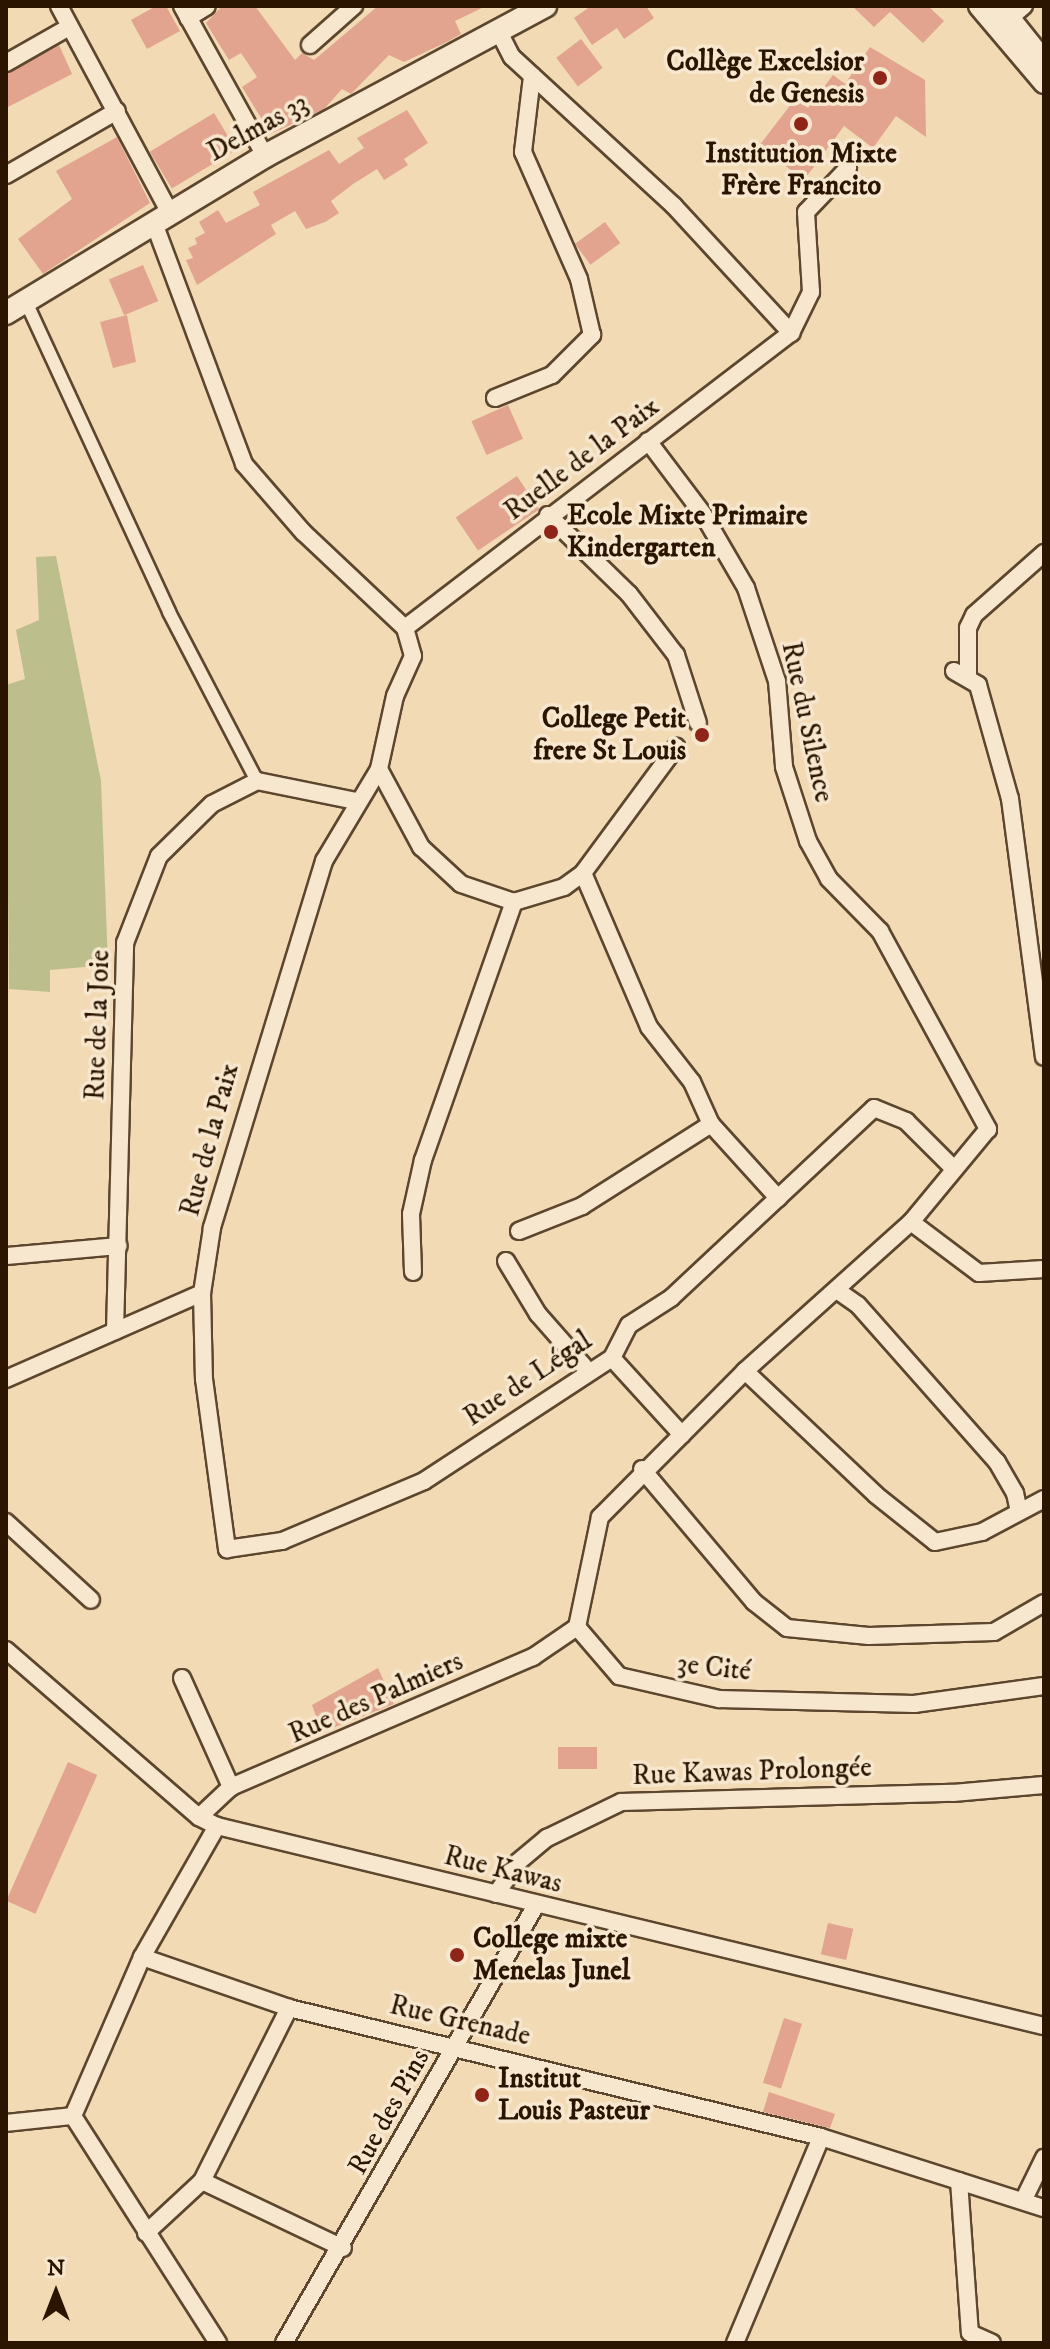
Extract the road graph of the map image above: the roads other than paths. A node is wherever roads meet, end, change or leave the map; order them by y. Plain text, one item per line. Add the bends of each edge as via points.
1 (59, 6) edge
2 (207, 6) edge
3 (354, 6) edge
4 (545, 6) edge
5 (979, 6) edge
6 (185, 12) edge
7 (1008, 14) edge
8 (69, 27) junction
9 (499, 32) junction
10 (310, 45) dead end
11 (1044, 61) edge
12 (6, 63) edge
13 (532, 76) junction
14 (1044, 83) edge
15 (117, 111) junction
16 (265, 156) junction
17 (848, 168) dead end
18 (6, 175) edge
19 (162, 218) junction
20 (16, 307) edge
21 (791, 333) junction
22 (495, 398) dead end
23 (648, 441) junction
24 (548, 515) junction
25 (1044, 553) edge
26 (405, 628) junction
27 (698, 723) dead end
28 (676, 747) dead end
29 (379, 769) junction
30 (257, 781) junction
31 (356, 801) junction
32 (583, 873) junction
33 (514, 902) junction
34 (1041, 1017) edge
35 (1044, 1057) edge
36 (711, 1124) junction
37 (952, 1167) junction
38 (778, 1198) junction
39 (913, 1219) junction
40 (519, 1231) dead end
41 (119, 1246) junction
42 (6, 1256) edge
43 (506, 1261) dead end
44 (1044, 1269) edge
45 (413, 1272) dead end
46 (838, 1291) junction
47 (202, 1293) junction
48 (115, 1331) junction
49 (612, 1358) junction
50 (745, 1371) junction
51 (589, 1372) junction
52 (6, 1379) edge
53 (682, 1435) junction
54 (642, 1469) junction
55 (1044, 1499) edge
56 (1019, 1512) junction
57 (6, 1522) edge
58 (227, 1549) joint
59 (91, 1600) dead end
60 (1044, 1603) edge
61 (577, 1627) junction
62 (6, 1650) edge
63 (182, 1678) dead end
64 (1044, 1686) edge
65 (1044, 1785) edge
66 (231, 1787) junction
67 (199, 1817) junction
68 (217, 1826) junction
69 (496, 1894) junction
70 (536, 1905) junction
71 (142, 1957) junction
72 (289, 2008) junction
73 (1044, 2026) edge
74 (456, 2046) junction
75 (73, 2116) junction
76 (6, 2123) edge
77 (821, 2137) junction
78 (1044, 2158) edge
79 (202, 2181) junction
80 (959, 2181) junction
81 (1024, 2199) junction
82 (1044, 2208) edge
83 (146, 2233) junction
84 (343, 2248) junction
85 (968, 2338) edge
86 (218, 2343) edge
87 (284, 2343) edge
88 (735, 2343) edge
89 (992, 2343) edge

1 - 8 street
2 - 6 street
3 - 10 street
4 - 9 main road, Delmas 33
5 - 7 street
6 - 16 street
7 - 11 street
7 - 14 street
8 - 12 street
8 - 15 street
9 - 13 street
9 - 16 main road, Delmas 33
13 - 21 street via 674,206
13 - 22 street via 523,152 579,279 592,335 552,375
15 - 18 street
15 - 19 street
16 - 19 main road, Delmas 33
17 - 21 street via 806,212 811,292
19 - 20 main road, Delmas 33
19 - 26 street via 244,464 303,532
20 - 30 street
21 - 23 street, Ruelle de la Paix
23 - 24 street, Ruelle de la Paix
23 - 37 street, Rue du Silence via 703,514 746,588 777,681 784,767 808,841 829,879 880,931 980,1108 988,1129
24 - 26 street, Ruelle de la Paix
24 - 27 street via 629,594 676,655
25 - 34 street via 974,615 961,672 978,685 1010,799
26 - 29 street via 413,656 395,696
28 - 32 street
29 - 31 street, Rue de la Paix
29 - 33 street via 421,847 461,884
30 - 31 street
30 - 41 street, Rue de la Joie via 212,804 159,856 125,943
31 - 47 street, Rue de la Paix via 324,861 262,1051 224,1175
32 - 33 street via 564,887
32 - 36 street via 649,1027 692,1082
33 - 45 street via 423,1160 411,1214
34 - 35 street
36 - 38 street
36 - 40 street via 582,1206
37 - 38 street, Rue de Légal via 906,1121 874,1108
37 - 39 street
38 - 49 street, Rue de Légal via 671,1298 629,1325
39 - 44 street via 979,1273
39 - 46 street
41 - 42 street
41 - 48 street, Rue de la Joie
43 - 51 street via 538,1314
46 - 50 street
46 - 56 street via 858,1305 997,1462
47 - 48 street
47 - 58 street, Rue de la Paix via 206,1411
48 - 52 street
49 - 51 street, Rue de Légal
49 - 53 street
50 - 53 street
50 - 56 street via 876,1495 935,1542 982,1532
51 - 58 street, Rue de Légal via 424,1481 282,1541
53 - 54 street
54 - 60 street via 754,1602 787,1628 869,1636 994,1632
54 - 61 street via 600,1517
55 - 56 street
57 - 59 street
61 - 64 street, 3e Cité via 619,1676 719,1699 914,1704
61 - 66 street, Rue des Palmiers via 533,1657
62 - 67 street, Rue Kawas
63 - 66 street
65 - 69 street, Rue Kawas Prolongée via 953,1793 650,1796 621,1802 547,1838 518,1862
66 - 67 street, Rue des Palmiers
67 - 68 street, Rue Kawas
68 - 69 street, Rue Kawas
68 - 71 street
69 - 70 street, Rue Kawas
70 - 73 street, Rue Kawas
70 - 74 street, Rue des Pins
71 - 72 street, Rue Grenade
71 - 75 street
72 - 74 street, Rue Grenade
72 - 79 street
74 - 77 street, Rue Grenade
74 - 84 street, Rue des Pins
75 - 76 street
75 - 83 street
77 - 80 street, Rue Grenade
77 - 88 street
78 - 81 street
79 - 83 street
79 - 84 street
80 - 81 street, Rue Grenade
80 - 85 street
81 - 82 street, Rue Grenade
83 - 86 street
84 - 87 street, Rue des Pins
85 - 89 street

